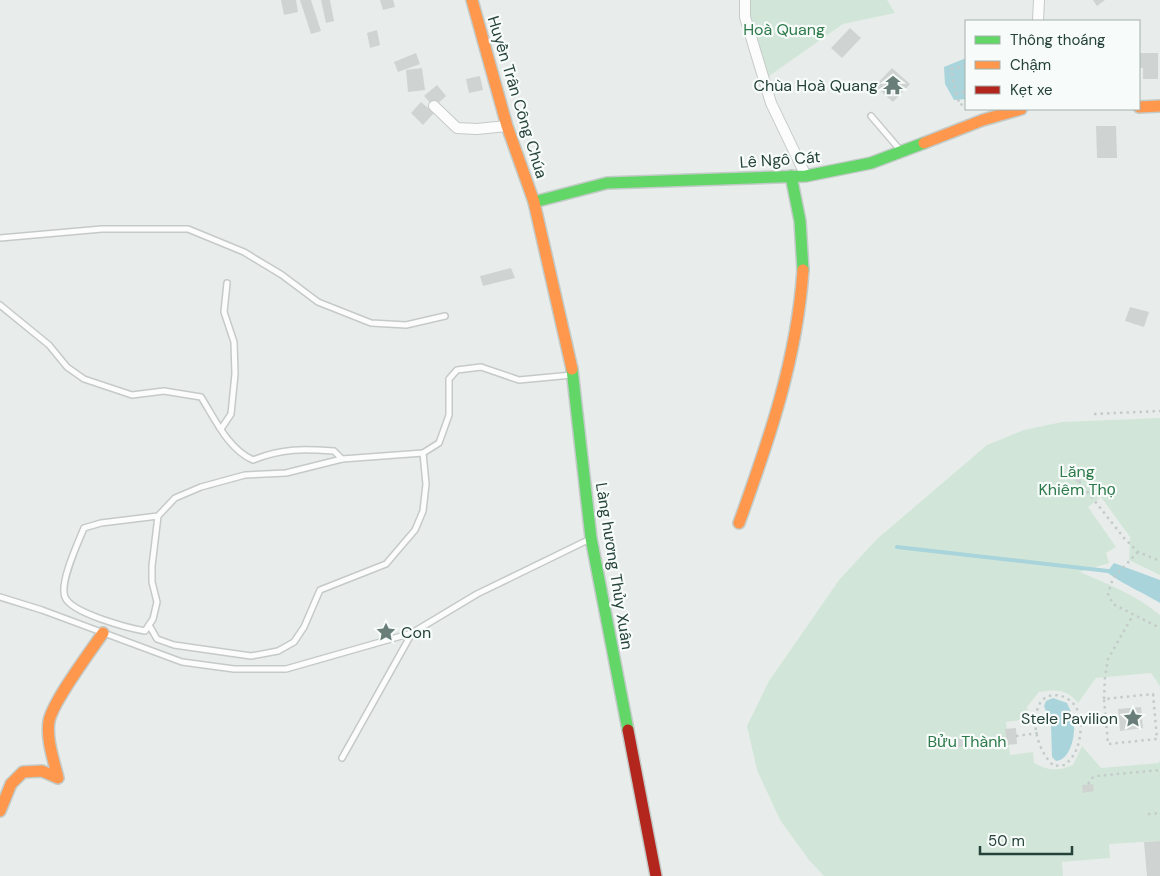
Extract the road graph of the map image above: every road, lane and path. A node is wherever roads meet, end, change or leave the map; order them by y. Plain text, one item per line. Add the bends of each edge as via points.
1 (472, 0) edge
2 (745, 0) edge
3 (1039, 0) edge
4 (1038, 20) edge
5 (965, 66) edge
6 (965, 92) edge
7 (956, 93) junction
8 (965, 104) edge
9 (434, 106) dead end
10 (1160, 106) edge
11 (1140, 107) edge
12 (1018, 110) edge
13 (871, 116) dead end
14 (508, 126) junction
15 (901, 152) junction
16 (791, 176) junction
17 (806, 176) junction
18 (534, 202) junction
19 (0, 238) edge
20 (227, 283) dead end
21 (0, 305) edge
22 (445, 316) dead end
23 (573, 374) junction
24 (1160, 411) edge
25 (1094, 414) dead end
26 (221, 429) junction
27 (423, 453) junction
28 (342, 459) junction
29 (1080, 481) dead end
30 (158, 516) junction
31 (739, 523) dead end
32 (591, 538) junction
33 (1138, 552) junction
34 (1160, 561) edge
35 (0, 597) edge
36 (1133, 615) junction
37 (149, 625) junction
38 (1160, 628) edge
39 (103, 633) junction
40 (412, 633) junction
41 (1104, 698) junction
42 (1160, 714) edge
43 (1154, 715) junction
44 (1106, 721) junction
45 (1081, 724) junction
46 (1038, 733) junction
47 (1016, 736) dead end
48 (1001, 737) dead end
49 (1006, 737) dead end
50 (342, 758) dead end
51 (1160, 770) edge
52 (1088, 784) dead end
53 (0, 810) edge
54 (1160, 813) edge
55 (1148, 814) dead end
56 (656, 876) edge

1 - 14 street, Huyền Trân Công Chúa
2 - 17 street via 745,17 771,103
3 - 4 street
5 - 7 path via 951,69
6 - 7 path
7 - 8 path via 960,105
9 - 14 street via 457,128
10 - 11 street
12 - 15 street, Lê Ngô Cát
13 - 15 lane
14 - 18 street, Huyền Trân Công Chúa
15 - 17 street, Lê Ngô Cát via 871,163
16 - 17 street, Lê Ngô Cát
16 - 18 street, Lê Ngô Cát via 607,184
16 - 31 street via 801,225 800,318 786,390
18 - 23 street, Làng hương Thủy Xuân
19 - 22 lane via 102,229 188,229 244,252 318,302 371,323 406,324
20 - 26 lane via 224,312 234,342 235,374 231,414
21 - 26 lane via 84,380 132,395 164,390 201,397
23 - 27 lane via 519,380 481,367 457,370 449,380 449,415 439,443
23 - 32 street, Làng hương Thủy Xuân
24 - 25 path
26 - 28 lane via 242,455 253,460 276,450 308,449 334,450
27 - 28 lane
27 - 37 lane via 426,484 423,511 415,530 386,564 320,590 294,642 278,651 251,656 174,646 157,639
28 - 30 lane via 286,473 245,475 201,487 175,498
29 - 33 path via 1120,534
30 - 37 lane via 152,566 157,602 154,619
30 - 37 lane via 84,528 64,582 64,596 70,606 125,627 145,631
32 - 40 lane via 477,594
32 - 56 street, Làng hương Thủy Xuân
33 - 34 path
33 - 36 path via 1114,578 1108,594 1114,604
35 - 39 lane
36 - 38 path
36 - 41 path via 1108,659
39 - 40 lane via 182,662 234,669 286,669
39 - 53 street via 48,721 58,778 42,771 23,772 11,784
40 - 50 lane
41 - 43 path via 1153,694
41 - 44 path
42 - 43 path
43 - 44 path via 1157,739 1108,744
44 - 45 path
45 - 46 path via 1071,700 1055,694 1045,698 1039,706 1036,718
45 - 46 path via 1076,755 1065,766 1054,766 1048,761 1040,747
46 - 47 path
48 - 49 path
51 - 52 path via 1096,776
54 - 55 path

